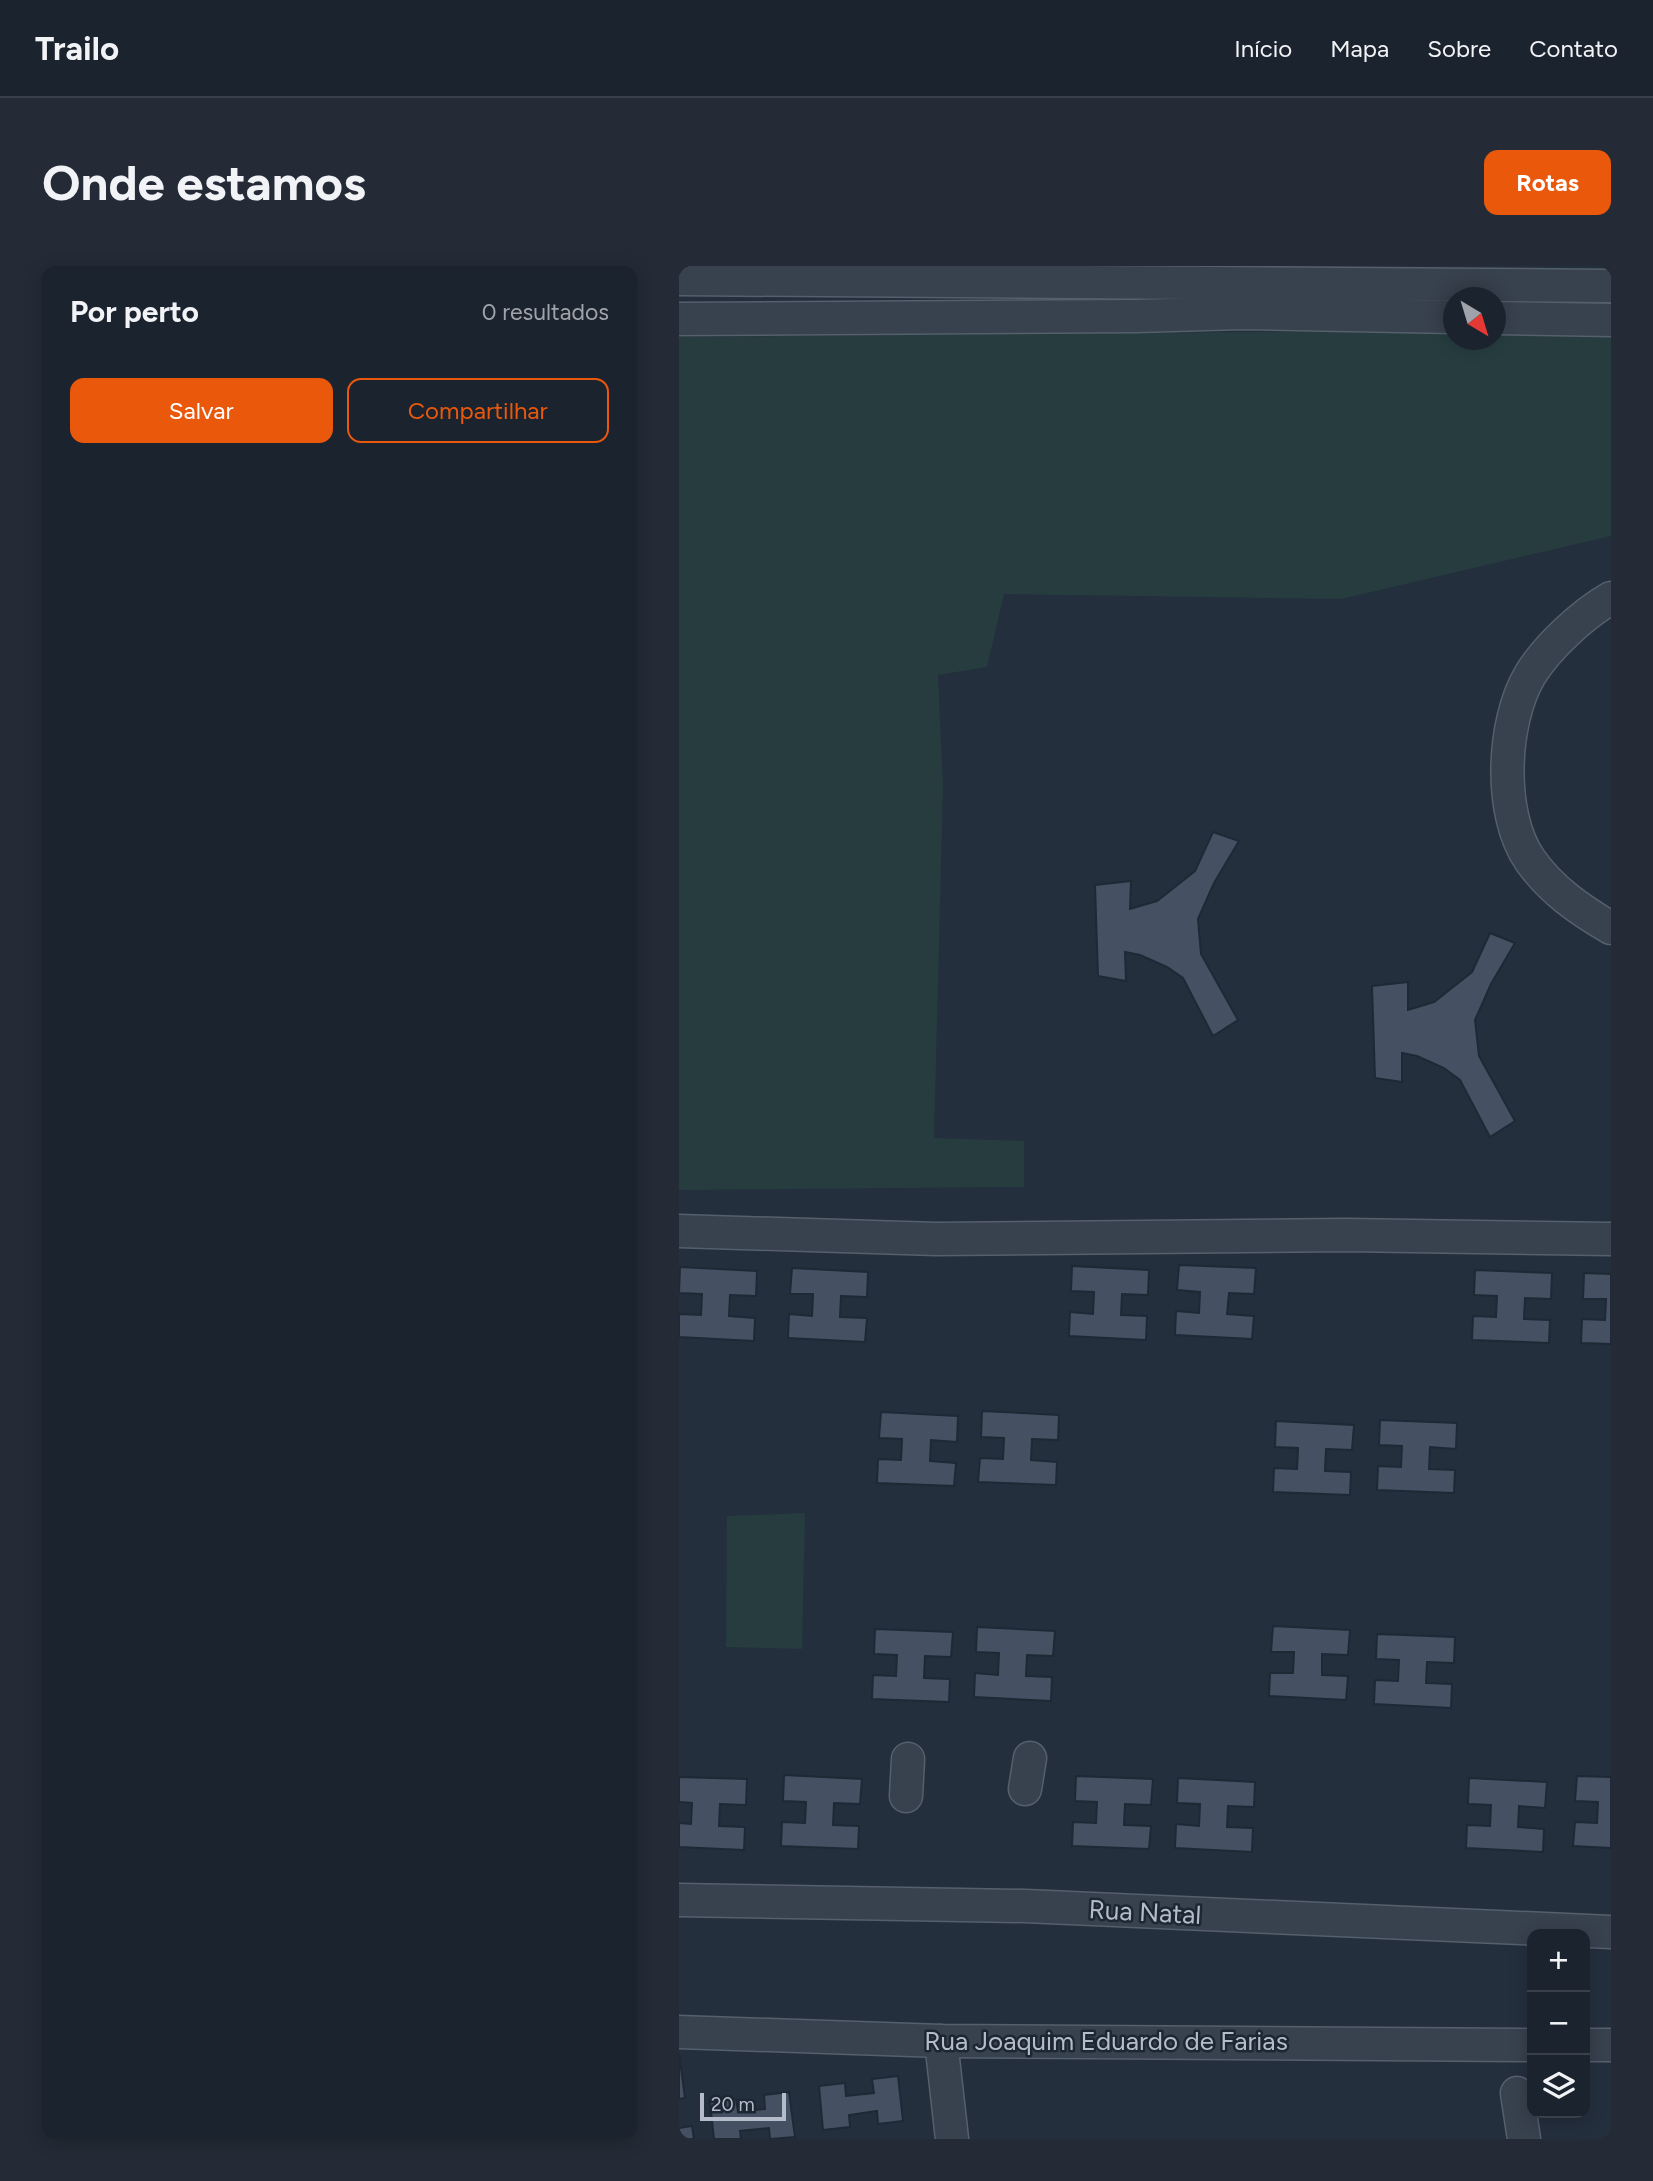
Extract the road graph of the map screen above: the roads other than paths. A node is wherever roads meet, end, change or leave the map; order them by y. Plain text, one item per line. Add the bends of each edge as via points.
1 (679, 279) edge
2 (1611, 286) edge
3 (1443, 317) edge
4 (1506, 318) edge
5 (679, 319) edge
6 (1611, 320) edge
7 (1611, 598) edge
8 (1611, 928) edge
9 (679, 1231) edge
10 (1611, 1239) edge
11 (1030, 1758) dead end
12 (908, 1759) dead end
13 (1025, 1789) dead end
14 (905, 1796) dead end
15 (679, 1900) edge
16 (1611, 1932) edge
17 (679, 2032) edge
18 (941, 2041) junction
19 (1527, 2045) edge
20 (1590, 2045) edge
21 (1611, 2045) edge
22 (1517, 2092) dead end
23 (952, 2139) edge
24 (1524, 2139) edge

1 - 2 street
3 - 5 street via 1243,313
4 - 6 street
7 - 8 street via 1573,626 1530,675 1514,715 1508,778 1513,823 1529,859 1551,886
9 - 10 street via 936,1239 1346,1235
11 - 13 street
12 - 14 street
15 - 16 street, Rua Natal via 1024,1906
17 - 18 street, Rua Joaquim Eduardo de Farias
18 - 19 street, Rua Joaquim Eduardo de Farias
18 - 23 street
20 - 21 street
22 - 24 street

